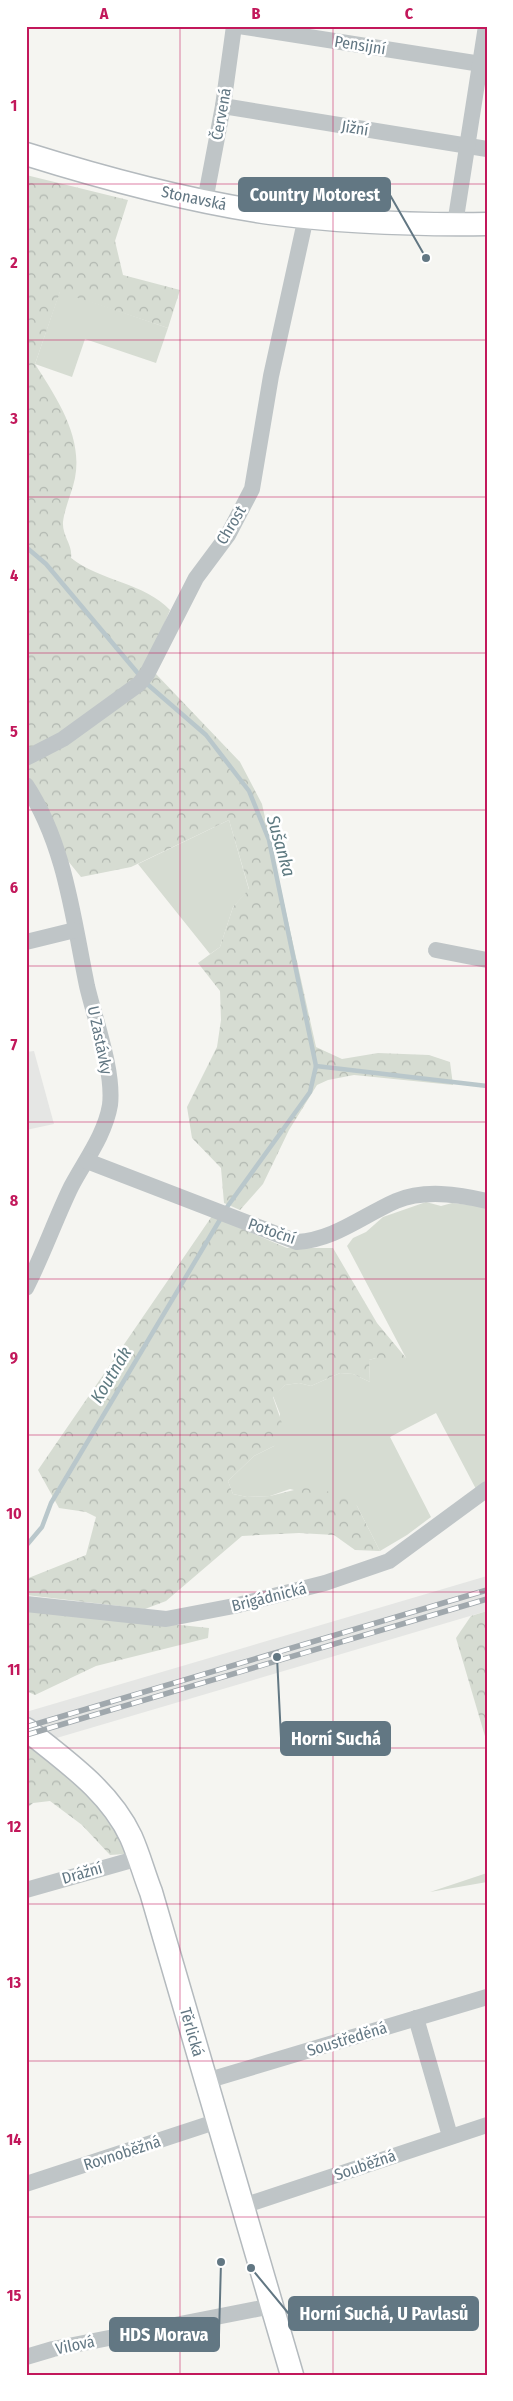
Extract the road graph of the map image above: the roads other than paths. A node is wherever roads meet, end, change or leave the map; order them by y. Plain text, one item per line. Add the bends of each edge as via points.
1 (234, 26) edge
2 (240, 26) edge
3 (486, 26) edge
4 (481, 64) junction
5 (223, 106) junction
6 (468, 146) junction
7 (487, 149) edge
8 (26, 154) edge
9 (205, 201) junction
10 (306, 217) junction
11 (455, 224) junction
12 (487, 224) edge
13 (26, 758) edge
14 (26, 785) edge
15 (75, 930) junction
16 (26, 942) edge
17 (436, 950) dead end
18 (487, 960) edge
19 (87, 1161) junction
20 (487, 1201) edge
21 (26, 1288) edge
22 (487, 1489) edge
23 (26, 1604) edge
24 (26, 1729) edge
25 (139, 1858) junction
26 (26, 1890) edge
27 (487, 1997) edge
28 (416, 2018) junction
29 (206, 2081) junction
30 (218, 2121) junction
31 (487, 2126) edge
32 (450, 2136) junction
33 (26, 2184) edge
34 (243, 2206) junction
35 (272, 2306) junction
36 (26, 2357) edge
37 (292, 2375) edge

1 - 5 street, Červená
2 - 4 street, Pensijní
3 - 4 street
4 - 6 street
5 - 6 street, Jižní
5 - 9 street, Červená
6 - 7 street, Jižní
6 - 11 street
8 - 9 main road, Stonavská via 107,179
9 - 10 main road, Stonavská
10 - 11 main road, Stonavská
10 - 13 street, Chrost via 271,376 252,489 228,535 196,578 143,679 63,739
11 - 12 main road, Stonavská
14 - 15 street, U Zastávky via 51,832
15 - 16 street
15 - 19 street, U Zastávky via 110,1090 110,1106
17 - 18 street
19 - 20 street, Potoční via 297,1242 329,1236 397,1200 429,1193
19 - 21 street, U Zastávky via 71,1188
22 - 23 street, Brigádnická via 389,1561 325,1583 234,1606 166,1619
24 - 25 main road, Těrlická via 88,1779 119,1818
25 - 26 street, Drážní
25 - 29 main road, Těrlická
27 - 28 street, Soustředěná
28 - 29 street, Soustředěná
28 - 32 street
29 - 30 main road, Těrlická
30 - 33 street, Rovnoběžná
30 - 34 main road, Těrlická
31 - 32 street, Souběžná
32 - 34 street, Souběžná
34 - 35 main road, Těrlická
35 - 36 street, Vilová
35 - 37 main road, Těrlická

